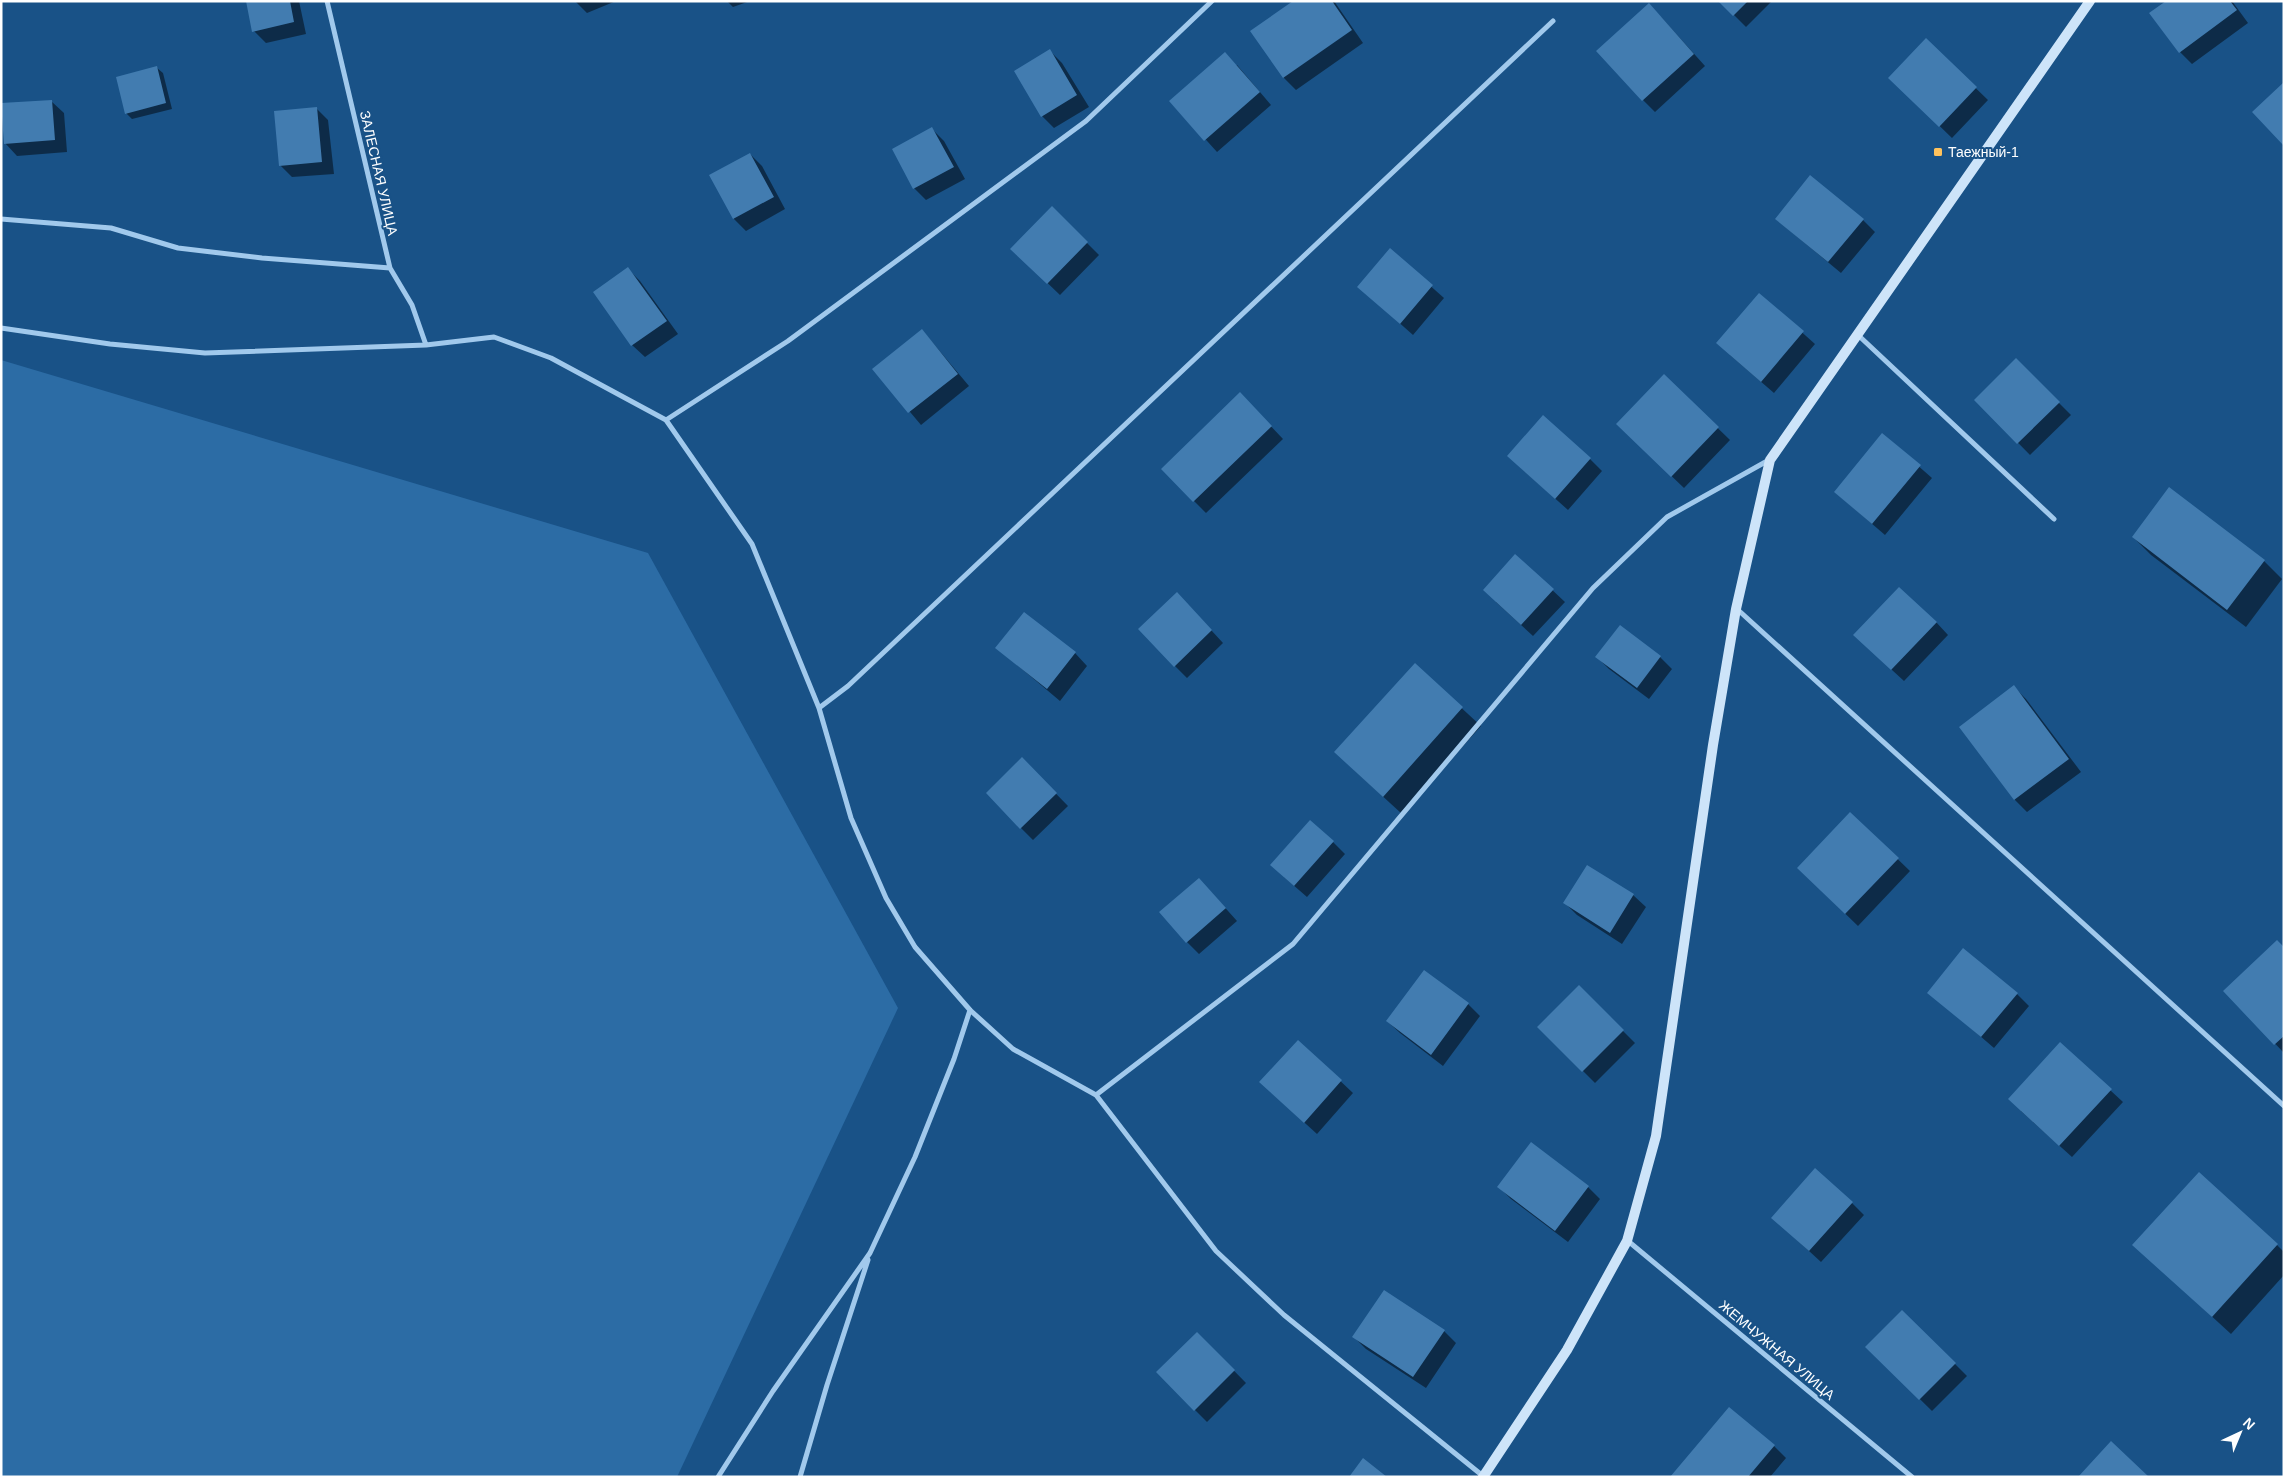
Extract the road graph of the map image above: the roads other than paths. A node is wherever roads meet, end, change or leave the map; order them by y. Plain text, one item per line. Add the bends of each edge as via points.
1 (327, 1) edge
2 (1212, 1) edge
3 (2090, 1) edge
4 (1553, 21) dead end
5 (1, 219) edge
6 (390, 268) junction
7 (1, 328) edge
8 (1858, 334) junction
9 (426, 345) junction
10 (666, 420) junction
11 (1770, 460) junction
12 (2054, 519) dead end
13 (1736, 609) junction
14 (819, 708) junction
15 (970, 1010) junction
16 (1096, 1095) junction
17 (2284, 1106) edge
18 (1627, 1241) junction
19 (870, 1253) junction
20 (718, 1477) edge
21 (800, 1477) edge
22 (1483, 1477) edge
23 (1912, 1477) edge

1 - 6 street, ЗАЛЕСНАЯ УЛИЦА
2 - 10 street via 1086,121 788,341
3 - 8 street
4 - 14 street via 848,686
5 - 6 street via 111,228 178,248
6 - 9 street, ЗАЛЕСНАЯ УЛИЦА via 412,304
7 - 9 street via 110,344 205,353
8 - 11 street
8 - 12 street
9 - 10 street via 494,337 551,358
10 - 14 street via 752,544
11 - 13 street
11 - 16 street via 1667,517 1593,588 1293,944
13 - 17 street
13 - 18 street via 1656,1136
14 - 15 street via 851,818 886,898 915,947
15 - 16 street via 1013,1048
15 - 19 street via 915,1157
16 - 22 street via 1216,1251 1284,1316
18 - 22 street via 1567,1350
18 - 23 street, ЖЕМЧУЖНАЯ УЛИЦА
19 - 20 street via 773,1391
19 - 21 street

